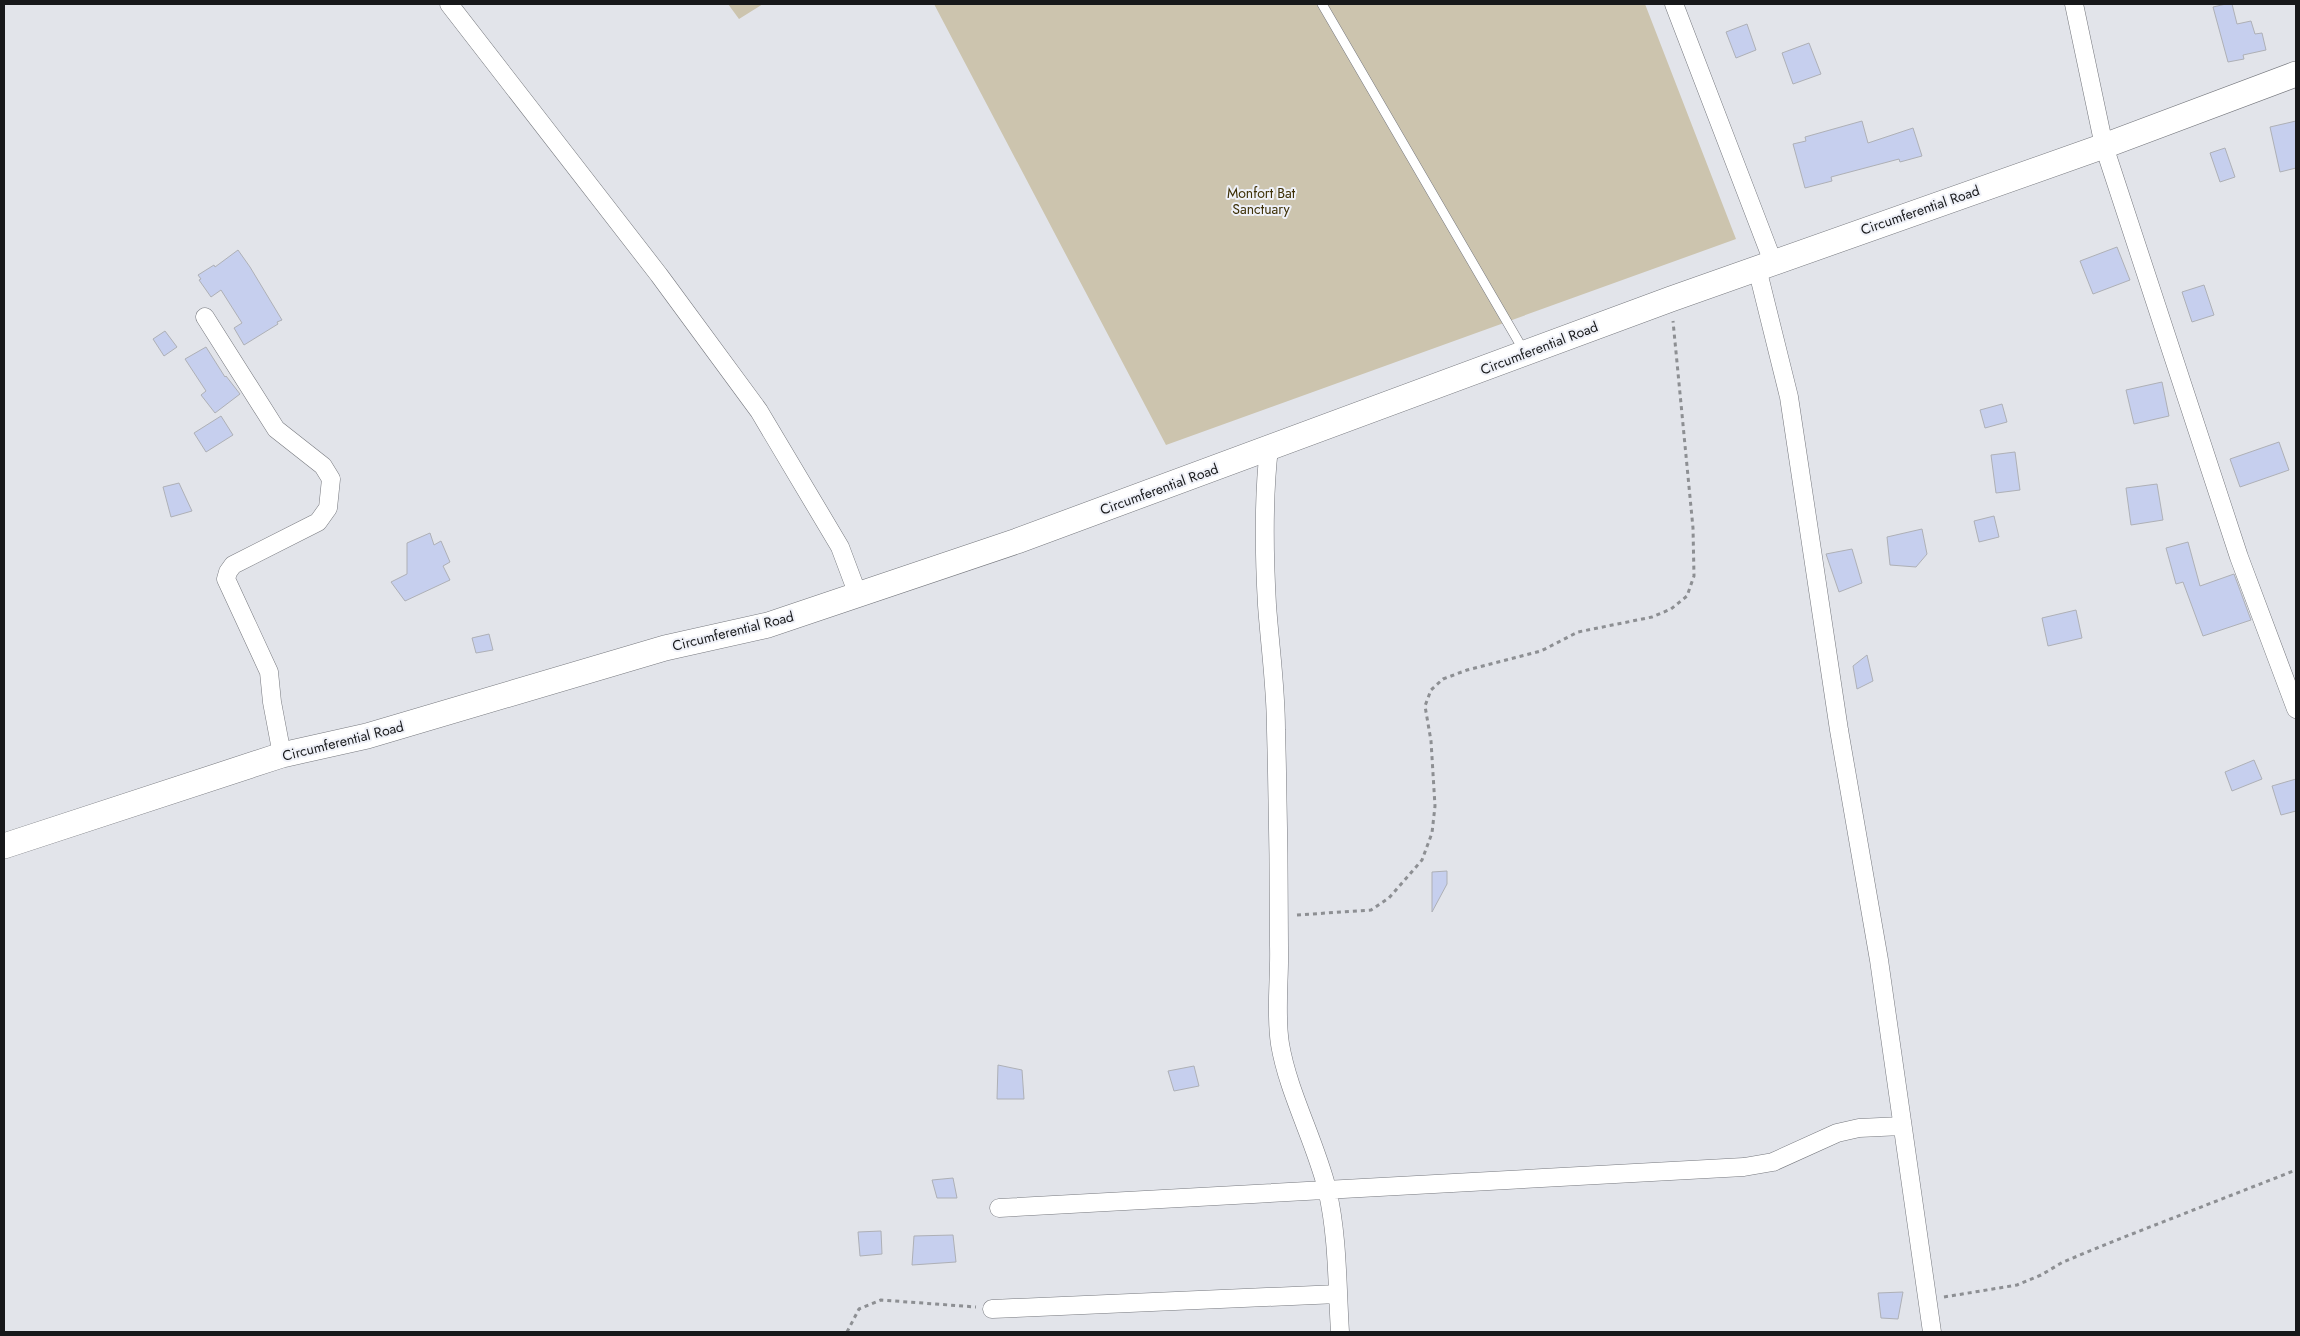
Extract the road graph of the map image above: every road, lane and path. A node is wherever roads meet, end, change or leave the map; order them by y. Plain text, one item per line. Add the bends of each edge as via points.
1 (449, 4) edge
2 (1322, 4) edge
3 (1674, 4) edge
4 (2074, 4) edge
5 (2296, 74) edge
6 (2104, 146) junction
7 (1765, 265) junction
8 (1671, 298) junction
9 (206, 318) dead end
10 (1525, 354) junction
11 (1269, 448) junction
12 (858, 595) junction
13 (2296, 709) edge
14 (282, 755) junction
15 (4, 846) edge
16 (1279, 916) junction
17 (1902, 1126) junction
18 (2296, 1170) edge
19 (1327, 1191) junction
20 (999, 1208) dead end
21 (1338, 1294) junction
22 (1928, 1299) junction
23 (992, 1309) joint
24 (847, 1332) edge
25 (1340, 1332) edge
26 (1932, 1332) edge

1 - 12 street via 659,274 759,411 840,547
2 - 10 lane
3 - 7 street
4 - 6 street
5 - 6 main road, Circumferential Road
6 - 7 main road, Circumferential Road
6 - 13 street via 2238,557
7 - 8 main road, Circumferential Road
7 - 17 street via 1879,960
8 - 10 main road, Circumferential Road
8 - 16 path via 1693,528 1694,576 1687,596 1671,609 1652,617 1578,632 1541,652 1443,679 1431,690 1425,706 1431,740 1435,806 1432,833 1422,860 1389,898 1371,910
9 - 14 street via 276,429 323,466 330,479 328,508 318,522 233,565 226,579 268,672
10 - 11 main road, Circumferential Road
11 - 12 main road, Circumferential Road via 1017,541
11 - 16 street via 1264,536 1276,722
12 - 14 main road, Circumferential Road via 768,625 665,648 367,736
14 - 15 main road, Circumferential Road
16 - 19 street via 1280,1044
17 - 19 street via 1859,1128 1837,1133 1773,1162 1744,1167
17 - 22 street
18 - 22 path via 2063,1262 2017,1285
19 - 20 street
19 - 21 street via 1335,1240
21 - 23 street
21 - 25 street
22 - 26 street
23 - 24 path via 881,1300 860,1309

